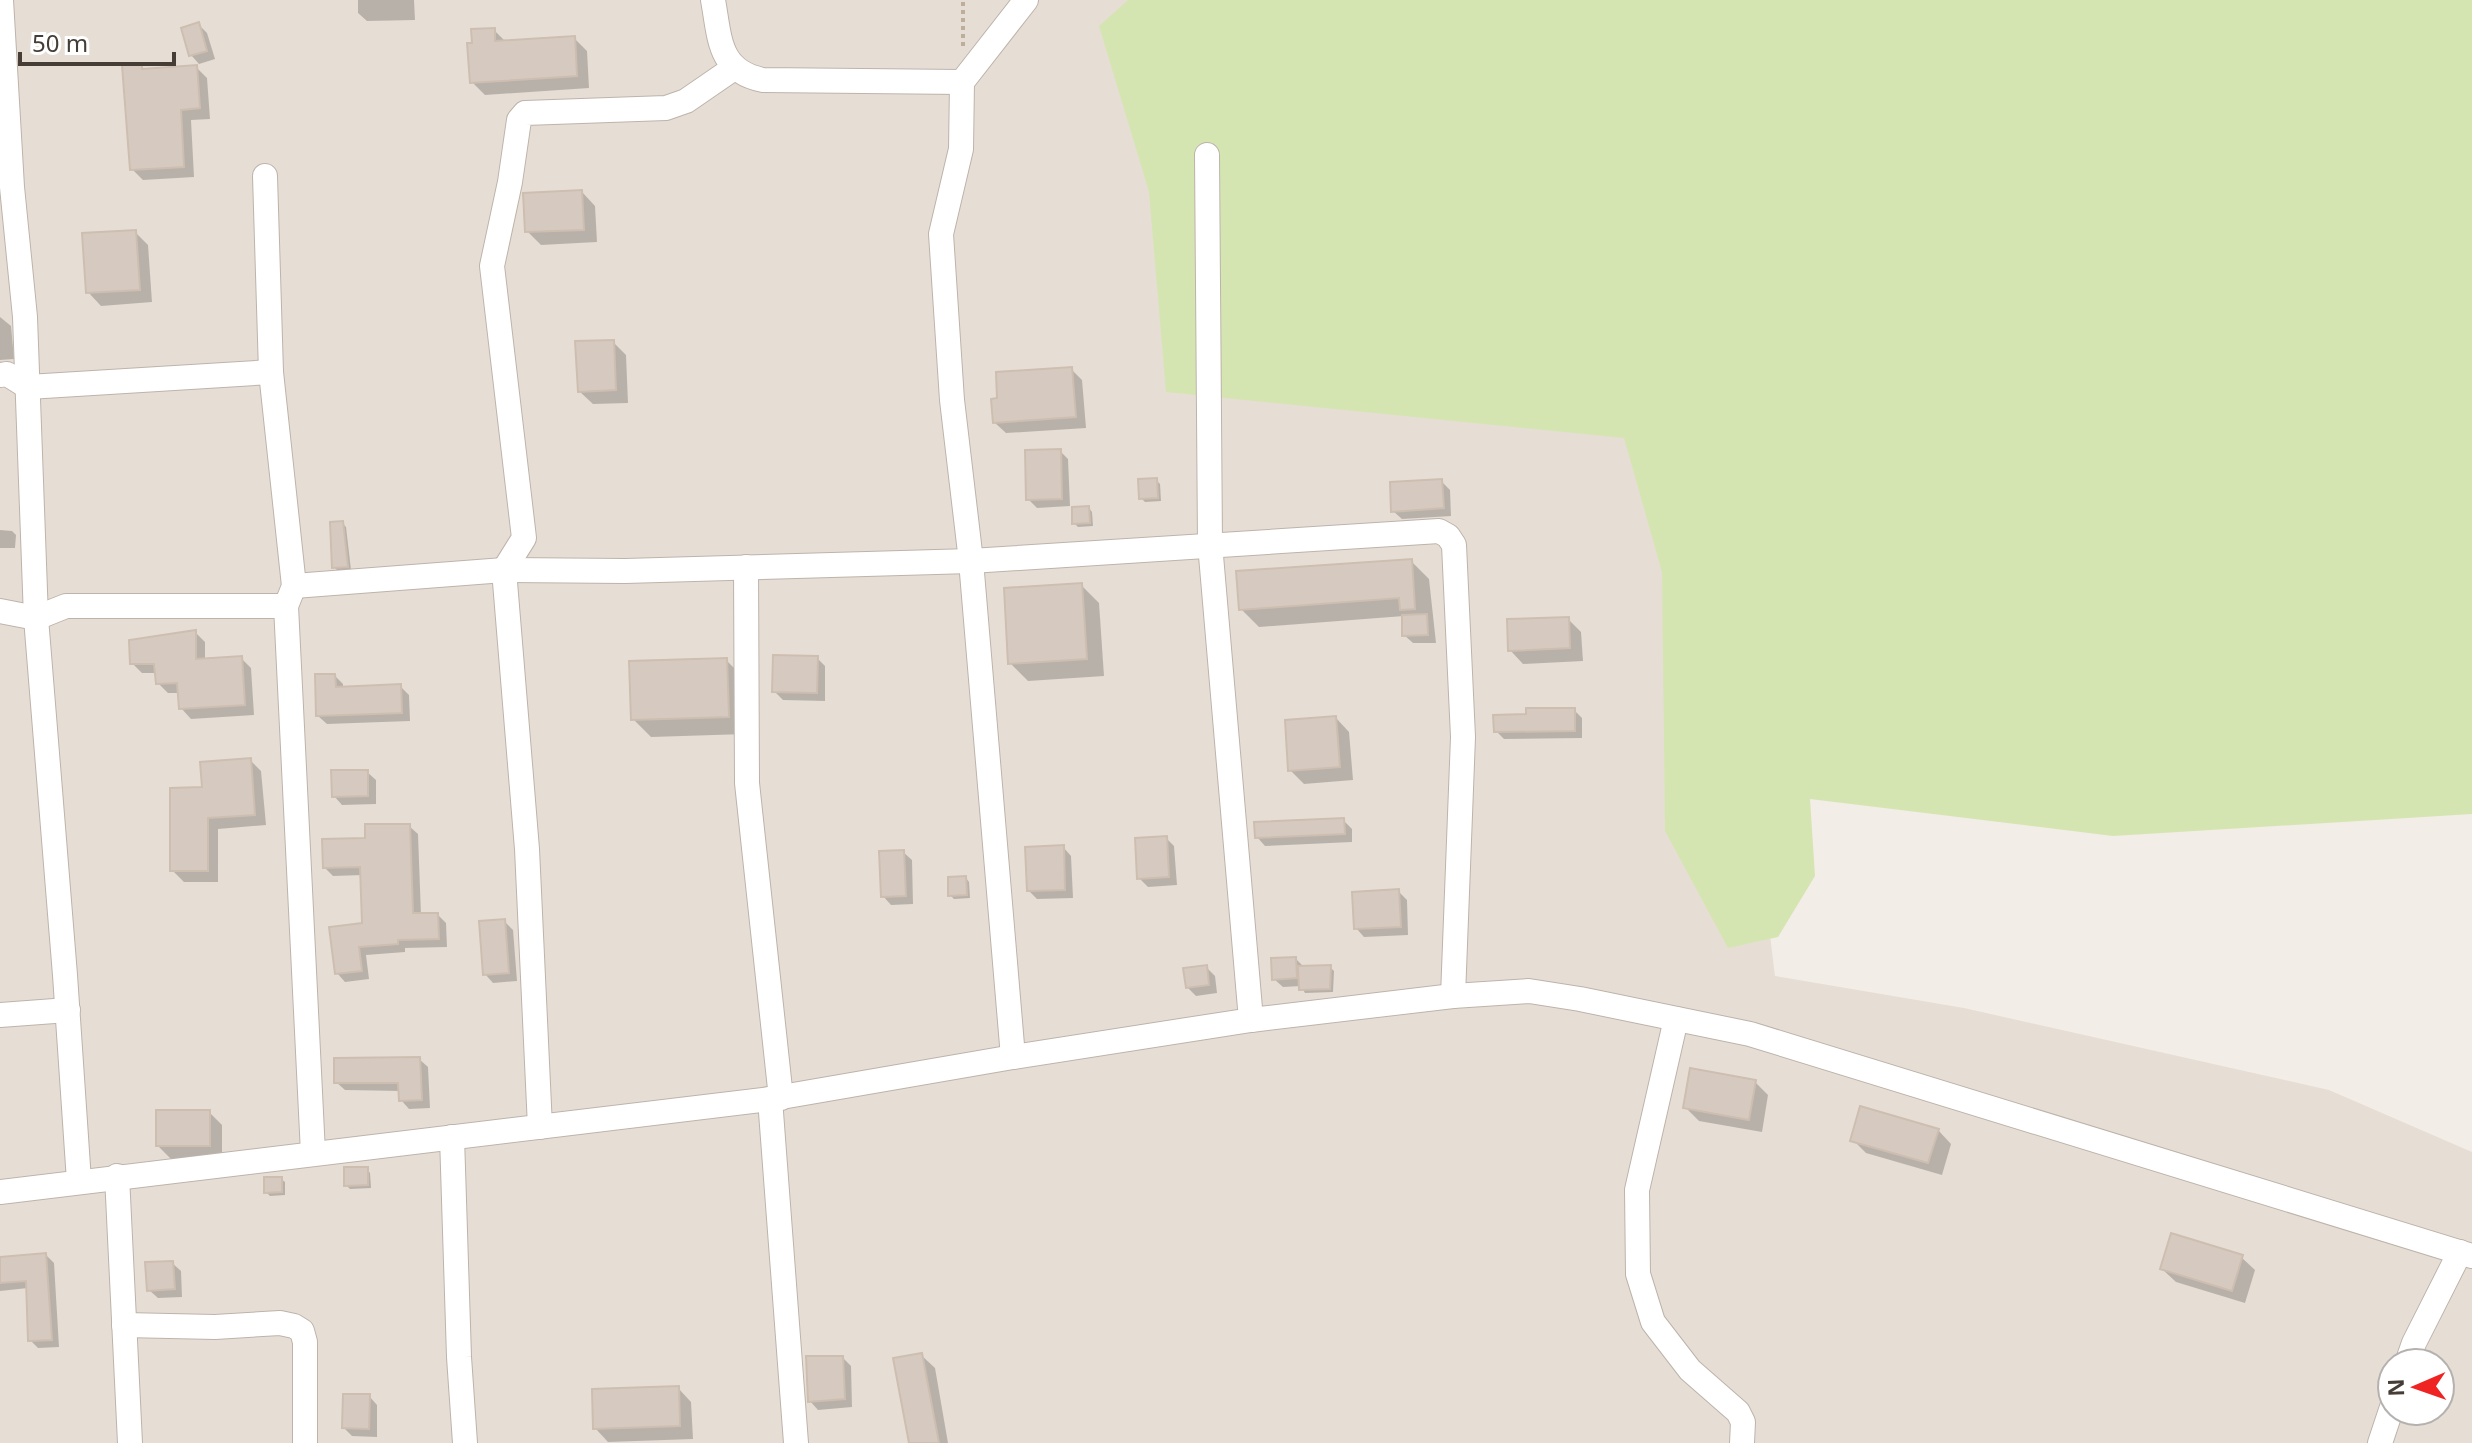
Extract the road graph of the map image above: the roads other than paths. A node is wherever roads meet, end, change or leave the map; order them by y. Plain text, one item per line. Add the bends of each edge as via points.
1 (1, 0) edge
2 (713, 0) edge
3 (1026, 0) edge
4 (734, 68) junction
5 (962, 82) junction
6 (1207, 155) dead end
7 (265, 176) dead end
8 (271, 372) junction
9 (0, 375) edge
10 (28, 387) junction
11 (1210, 544) junction
12 (971, 561) junction
13 (746, 567) junction
14 (504, 570) junction
15 (290, 596) junction
16 (0, 611) edge
17 (36, 618) junction
18 (1453, 996) junction
19 (68, 1010) junction
20 (0, 1015) edge
21 (1676, 1019) junction
22 (1251, 1020) junction
23 (1013, 1057) junction
24 (776, 1099) junction
25 (540, 1127) junction
26 (452, 1137) junction
27 (313, 1153) junction
28 (117, 1176) junction
29 (79, 1181) junction
30 (0, 1192) edge
31 (2466, 1254) edge
32 (124, 1325) junction
33 (2413, 1347) edge
34 (130, 1443) edge
35 (305, 1443) edge
36 (465, 1443) edge
37 (796, 1443) edge
38 (1742, 1443) edge

1 - 10 street
2 - 4 street via 725,56
3 - 5 street
4 - 5 street via 763,80
4 - 14 street via 686,101 666,108 525,113 519,120 492,266 524,538
5 - 12 street via 961,149 941,234 952,400
6 - 11 street
7 - 8 street
8 - 10 street
8 - 15 street
9 - 10 street
10 - 17 street
11 - 12 street
11 - 18 street via 1439,531 1454,545 1463,737
11 - 22 street
12 - 13 street
12 - 23 street
13 - 14 street
13 - 24 street via 747,783
14 - 15 street
14 - 25 street via 527,849
15 - 17 street via 66,606
15 - 27 street
16 - 17 street
17 - 19 street
18 - 21 street via 1529,991
18 - 22 street
19 - 20 street
19 - 29 street
21 - 31 street via 1750,1034
21 - 38 street via 1637,1190 1638,1274 1653,1322 1690,1370 1738,1412
22 - 23 street
23 - 24 street
24 - 25 street
24 - 37 street
25 - 26 street
26 - 27 street
26 - 36 street
27 - 28 street
28 - 29 street
28 - 32 street
29 - 30 street
31 - 33 street
32 - 34 street
32 - 35 street via 280,1323 302,1331

